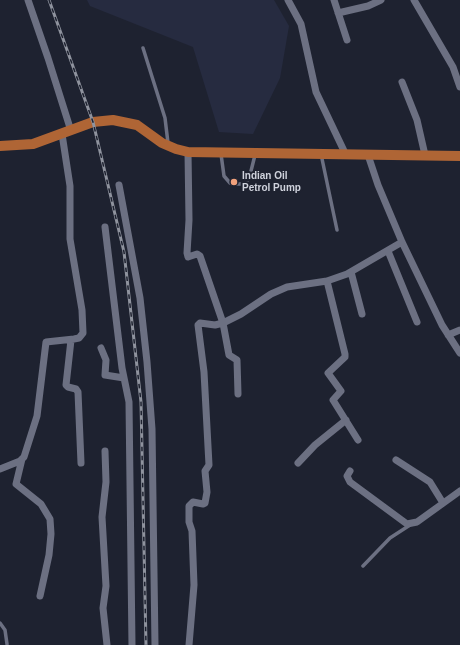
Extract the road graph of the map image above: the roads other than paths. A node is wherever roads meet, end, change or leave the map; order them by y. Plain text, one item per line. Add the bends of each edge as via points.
1 (28, 0) edge
2 (288, 0) edge
3 (334, 0) edge
4 (382, 0) edge
5 (414, 0) edge
6 (338, 13) junction
7 (347, 40) dead end
8 (143, 48) dead end
9 (402, 82) dead end
10 (460, 87) edge
11 (66, 133) junction
12 (0, 146) edge
13 (168, 146) junction
14 (188, 152) junction
15 (221, 152) junction
16 (255, 153) junction
17 (321, 153) junction
18 (345, 153) junction
19 (368, 155) junction
20 (425, 155) junction
21 (460, 156) edge
22 (119, 185) dead end
23 (105, 227) dead end
24 (337, 230) dead end
25 (402, 242) junction
26 (388, 251) junction
27 (351, 272) junction
28 (327, 281) junction
29 (362, 314) dead end
30 (417, 322) dead end
31 (223, 323) junction
32 (460, 330) edge
33 (448, 335) junction
34 (71, 340) junction
35 (101, 348) dead end
36 (460, 352) edge
37 (124, 378) junction
38 (238, 394) dead end
39 (346, 420) junction
40 (358, 440) dead end
41 (105, 451) dead end
42 (22, 459) junction
43 (396, 460) dead end
44 (81, 463) dead end
45 (298, 463) dead end
46 (0, 469) edge
47 (350, 470) dead end
48 (460, 491) edge
49 (443, 503) junction
50 (410, 524) junction
51 (363, 566) dead end
52 (40, 596) dead end
53 (0, 623) edge
54 (7, 644) edge
55 (107, 645) edge
56 (132, 645) edge
57 (155, 645) edge
58 (189, 645) edge

1 - 11 street via 48,58
2 - 18 street via 302,24 316,92
3 - 6 street
4 - 6 street
5 - 10 street via 452,67
6 - 7 street
8 - 13 lane via 165,118
9 - 20 street via 417,120
11 - 12 main road via 33,144
11 - 13 main road via 93,122 119,120 137,125
11 - 34 street via 70,239 82,310 82,335
13 - 14 main road
14 - 15 main road
14 - 31 street via 187,253 188,257 197,254 200,256
15 - 16 main road
15 - 16 lane via 224,176 230,183 235,184 242,184 249,178
16 - 17 main road
17 - 18 main road
17 - 24 lane
18 - 19 main road
19 - 20 main road
19 - 25 street
20 - 21 main road
22 - 57 street via 140,298 147,362 152,429
23 - 37 street
25 - 26 street
25 - 33 street
26 - 27 street
26 - 30 street
27 - 28 street
27 - 29 street
28 - 31 street via 277,291
28 - 39 street via 346,354 328,373 341,390 333,399
31 - 38 street via 229,355 237,360
31 - 58 street via 200,323 198,327 204,372 209,465 205,471 205,503 191,503 188,506 194,578
32 - 33 street
33 - 36 street
34 - 42 street via 46,342 38,416
34 - 44 street via 66,385 78,392
35 - 37 street via 106,360 105,375
37 - 56 street via 129,402
39 - 40 street
39 - 45 street via 315,445
41 - 55 street via 106,482 102,517 106,586 103,611
42 - 46 street
42 - 52 street via 16,484 37,499 50,519 50,555
43 - 49 street via 430,482
47 - 50 street via 347,476 350,482 397,518
48 - 49 street
49 - 50 street via 417,522
50 - 51 lane via 390,538
53 - 54 lane via 5,630

